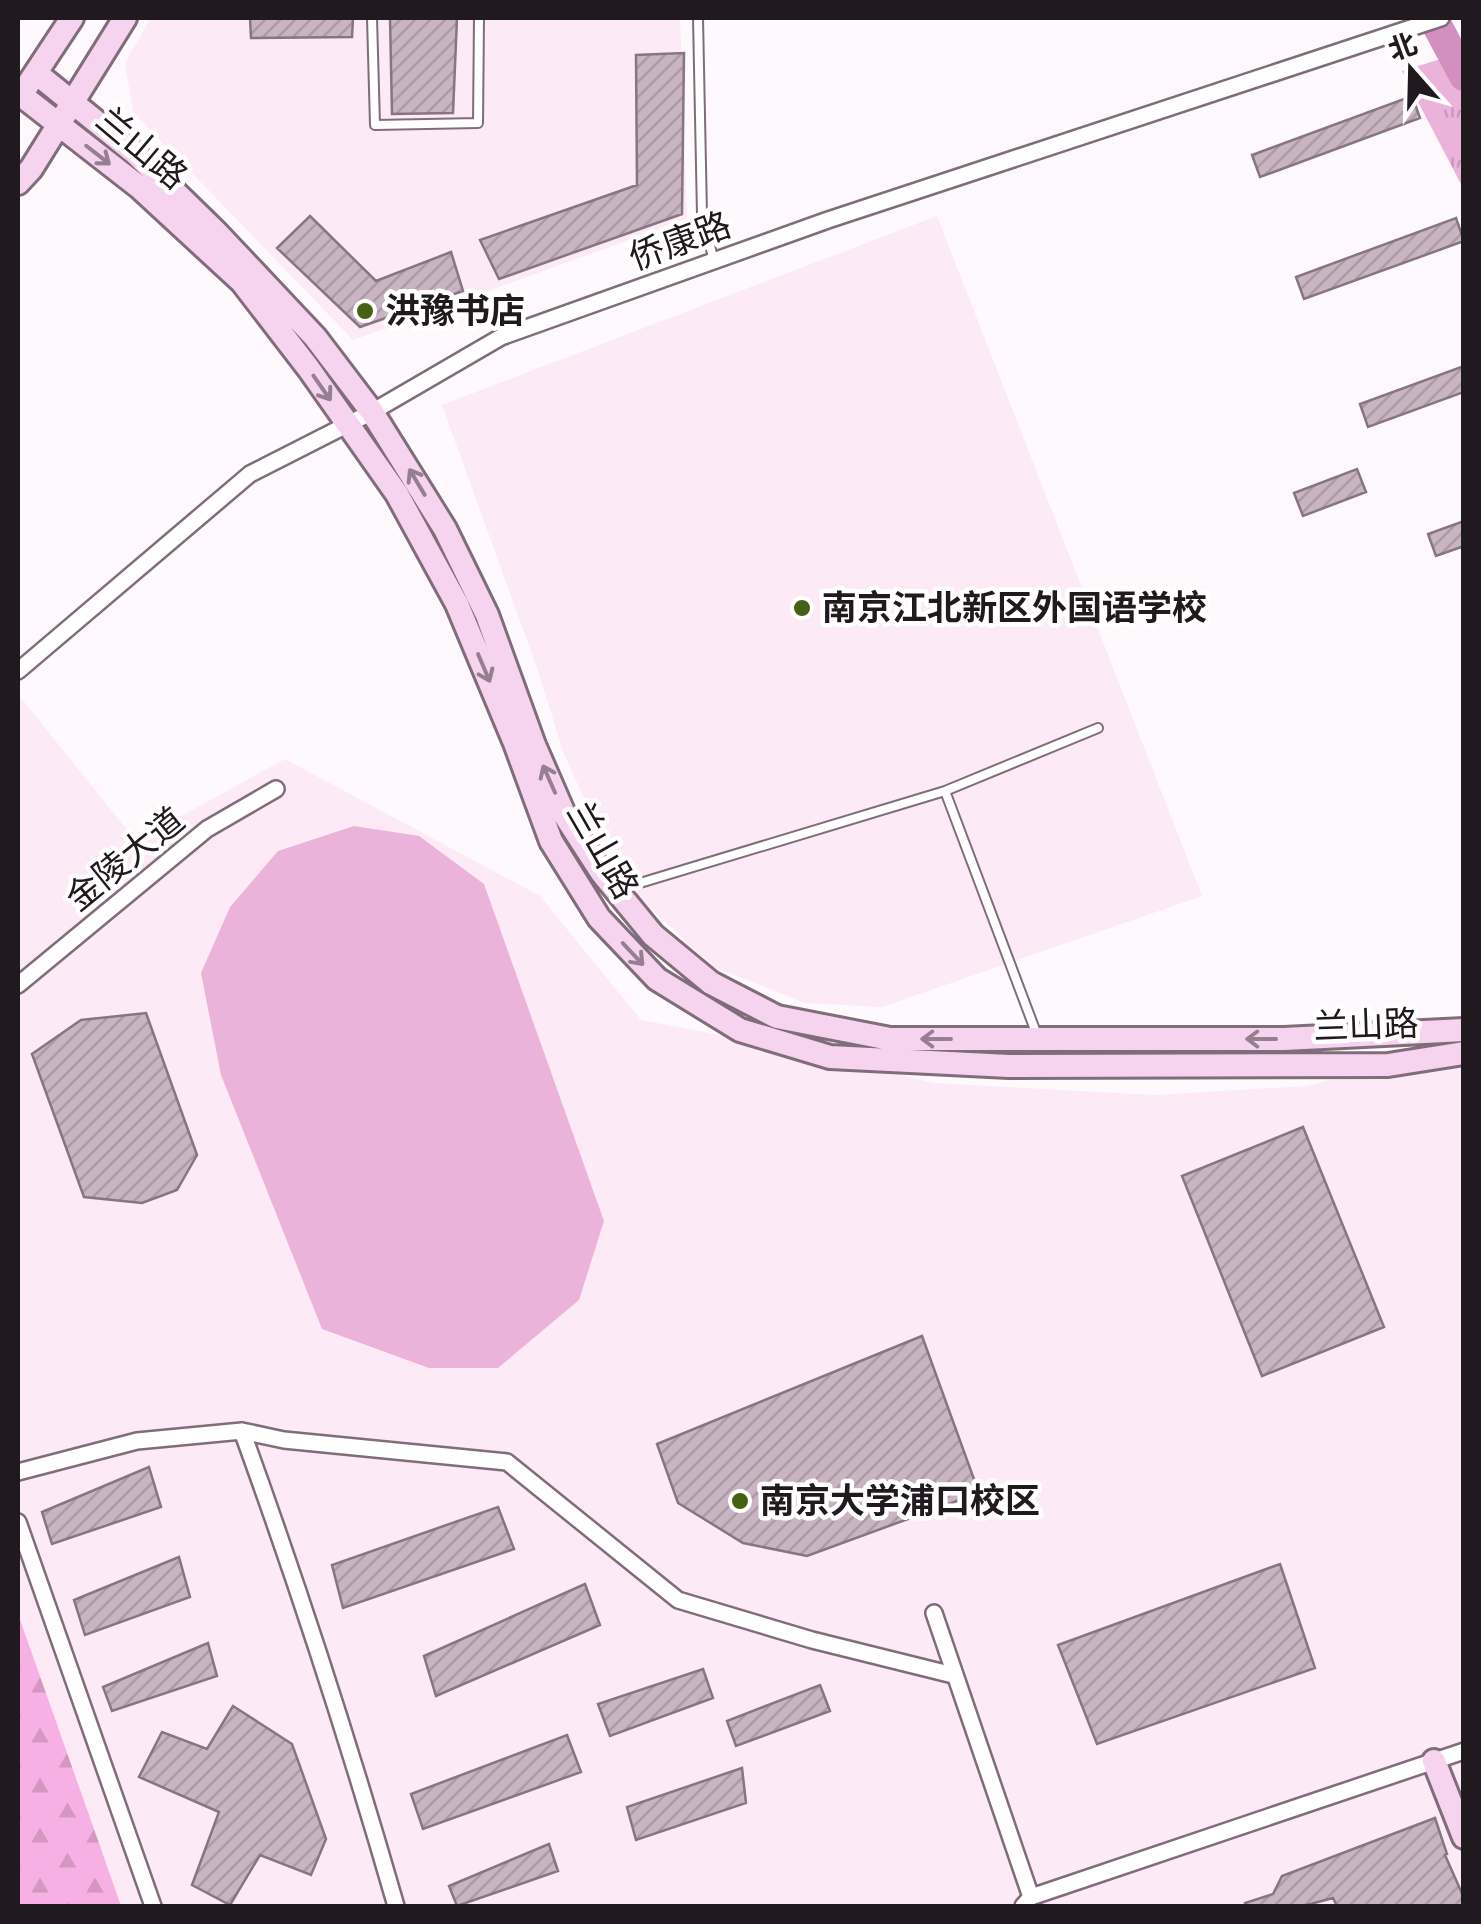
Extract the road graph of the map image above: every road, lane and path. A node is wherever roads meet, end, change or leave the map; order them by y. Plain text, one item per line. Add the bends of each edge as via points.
1 (72, 18) edge
2 (125, 18) edge
3 (372, 18) edge
4 (479, 18) edge
5 (698, 18) edge
6 (1441, 18) edge
7 (36, 73) junction
8 (19, 98) edge
9 (73, 102) junction
10 (59, 124) junction
11 (18, 182) edge
12 (714, 260) junction
13 (372, 412) junction
14 (348, 425) junction
15 (18, 671) edge
16 (1098, 728) dead end
17 (276, 789) dead end
18 (945, 791) junction
19 (640, 883) dead end
20 (18, 985) edge
21 (1464, 1030) edge
22 (1038, 1039) junction
23 (1464, 1054) edge
24 (242, 1431) junction
25 (18, 1472) edge
26 (18, 1522) edge
27 (934, 1613) dead end
28 (953, 1675) junction
29 (1464, 1751) edge
30 (1434, 1761) junction
31 (1464, 1837) edge
32 (1027, 1902) edge
33 (152, 1906) edge
34 (396, 1906) edge

1 - 7 street
2 - 9 street
3 - 4 lane via 375,125 478,123
5 - 12 lane via 702,216
6 - 12 street, 侨康路
7 - 8 street
7 - 9 street, 兰山路
8 - 10 street, 兰山路
9 - 10 street
9 - 13 street, 兰山路 via 216,232 315,337
10 - 11 street
10 -> 14 street, 兰山路 via 242,282
12 - 13 street, 侨康路 via 502,337
13 - 14 street, 侨康路
22 -> 13 street, 兰山路 via 890,1040 777,1018 710,983 653,935 564,814 445,528
14 - 15 street, 侨康路 via 250,474
14 -> 23 street, 兰山路 via 398,494 457,604 550,842 599,918 657,979 740,1030 830,1057 1009,1066 1388,1065
16 - 18 lane
17 - 20 street, 金陵大道 via 207,829
18 - 19 lane
18 - 22 lane
21 -> 22 street, 兰山路 via 1284,1039
24 - 25 street via 137,1441
24 - 28 street via 508,1462 678,1600
24 - 34 street
26 - 33 street
27 - 28 street
28 - 32 street
29 - 30 street
30 - 31 street
30 - 32 street

